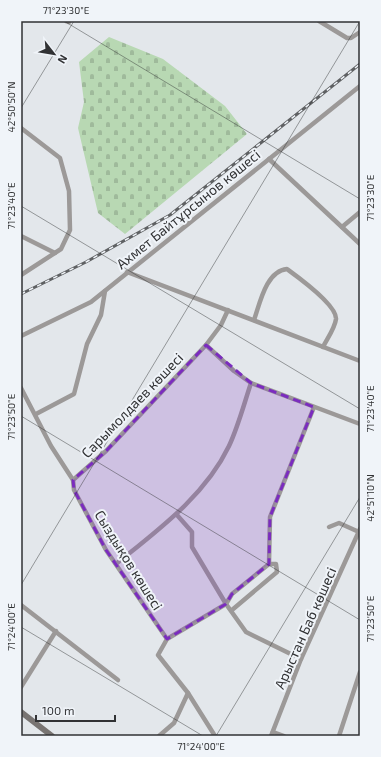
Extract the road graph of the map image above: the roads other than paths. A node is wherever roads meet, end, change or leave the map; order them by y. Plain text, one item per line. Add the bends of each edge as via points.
1 (319, 21) edge
2 (360, 32) edge
3 (360, 86) edge
4 (21, 128) edge
5 (269, 159) junction
6 (360, 212) edge
7 (342, 227) junction
8 (21, 236) edge
9 (360, 244) edge
10 (55, 253) junction
11 (127, 272) junction
12 (21, 275) edge
13 (105, 291) junction
14 (228, 310) junction
15 (254, 320) junction
16 (21, 336) edge
17 (206, 345) junction
18 (323, 347) junction
19 (360, 362) edge
20 (251, 383) junction
21 (21, 388) edge
22 (314, 407) junction
23 (36, 414) junction
24 (360, 424) edge
25 (73, 480) junction
26 (177, 515) junction
27 (329, 526) dead end
28 (359, 531) edge
29 (116, 564) junction
30 (269, 564) junction
31 (226, 604) junction
32 (21, 605) edge
33 (232, 610) junction
34 (56, 631) junction
35 (167, 639) junction
36 (301, 659) junction
37 (360, 672) edge
38 (118, 680) dead end
39 (21, 687) edge
40 (188, 693) junction
41 (21, 712) edge
42 (272, 734) edge
43 (52, 736) edge
44 (159, 736) edge
45 (215, 736) edge
46 (284, 736) edge
47 (339, 736) edge

1 - 2 street via 347,38
3 - 5 street, Ахмет Байтұрсынов көшесі
4 - 10 street via 60,158 69,191 70,230 67,240
5 - 7 street
5 - 11 street, Ахмет Байтұрсынов көшесі
6 - 7 street
7 - 9 street
8 - 10 street
10 - 12 street
11 - 13 street, Ахмет Байтұрсынов көшесі
11 - 14 street
13 - 16 street, Ахмет Байтұрсынов көшесі via 91,302
13 - 23 street via 101,316 87,344 76,390 71,396
14 - 15 street
14 - 17 street, Сарымолдаев көшесі via 221,325
15 - 18 street
15 - 18 street via 270,280 279,270 287,269 313,290 336,314 336,320
17 - 20 street
17 - 25 street, Сарымолдаев көшесі via 106,451
18 - 19 street
20 - 22 street
20 - 26 street via 229,446 220,462
21 - 23 street, Сыздықов көшесі
22 - 24 street
22 - 30 street via 270,517
23 - 25 street, Сыздықов көшесі via 51,446
25 - 29 street, Сыздықов көшесі via 74,490
26 - 29 street
26 - 31 street via 192,532 192,547
27 - 28 street via 339,523
28 - 36 street, Арыстан Баб көшесі
29 - 35 street, Сыздықов көшесі
30 - 31 street via 232,594
30 - 33 street via 276,564 277,572
31 - 33 street
31 - 35 street
32 - 34 street
33 - 36 street via 246,632
34 - 38 street
34 - 39 street
35 - 40 street via 158,655
36 - 42 street, Арыстан Баб көшесі
37 - 47 street
40 - 44 street via 174,722
40 - 45 street
41 - 43 street
42 - 46 street

